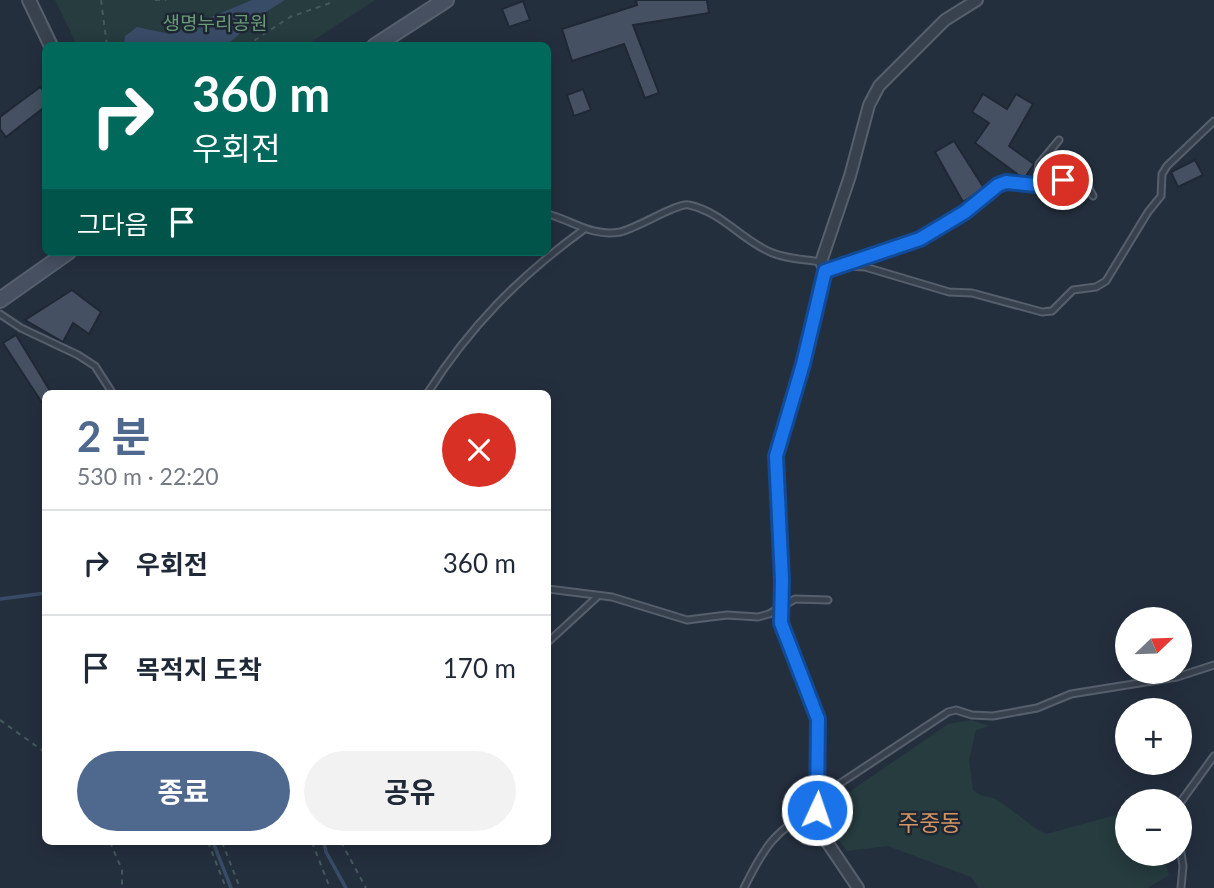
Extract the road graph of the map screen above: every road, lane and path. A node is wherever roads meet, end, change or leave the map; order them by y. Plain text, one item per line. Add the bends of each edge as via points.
1 (29, 0) edge
2 (101, 0) edge
3 (155, 0) edge
4 (166, 0) edge
5 (446, 0) edge
6 (977, 0) edge
7 (333, 2) dead end
8 (49, 42) edge
9 (106, 42) edge
10 (252, 42) edge
11 (381, 42) edge
12 (1214, 121) edge
13 (1059, 140) dead end
14 (1036, 184) junction
15 (1093, 196) dead end
16 (551, 215) edge
17 (583, 230) junction
18 (551, 254) edge
19 (62, 256) edge
20 (548, 256) edge
21 (846, 266) junction
22 (823, 267) junction
23 (0, 300) edge
24 (0, 314) edge
25 (110, 390) edge
26 (430, 390) edge
27 (551, 589) edge
28 (597, 596) junction
29 (828, 600) dead end
30 (780, 605) junction
31 (551, 639) edge
32 (1214, 665) edge
33 (0, 720) edge
34 (42, 750) edge
35 (1214, 756) edge
36 (1190, 789) edge
37 (818, 798) junction
38 (817, 810) junction
39 (111, 845) edge
40 (209, 845) edge
41 (223, 845) edge
42 (313, 845) edge
43 (343, 845) edge
44 (1183, 866) edge
45 (122, 888) edge
46 (226, 888) edge
47 (240, 888) edge
48 (330, 888) edge
49 (366, 888) edge
50 (744, 888) edge
51 (858, 888) edge
52 (1181, 888) edge

1 - 8 street
2 - 9 path
3 - 4 path
5 - 11 main road
6 - 22 street via 945,20 879,86 869,105
7 - 10 path via 290,16
12 - 21 lane via 1167,166 1161,196 1106,281 1073,290 1052,311
13 - 14 lane via 1040,164
14 - 15 lane via 1071,181 1087,185
14 - 21 lane via 998,185 920,239
16 - 17 lane
17 - 18 lane
17 - 22 lane via 619,232 686,204 708,211 766,250
19 - 23 main road
20 - 26 lane via 463,340
21 - 22 lane
22 - 30 street via 803,364 776,456
24 - 25 lane via 95,366
27 - 28 lane
28 - 30 lane via 687,620 758,617
28 - 31 lane
29 - 30 lane via 795,599
30 - 37 street via 781,623 818,719
32 - 37 lane via 1177,677 1071,694 1037,708 993,716 948,712
33 - 34 path
35 - 36 lane
37 - 38 street
38 - 50 lane via 777,833
38 - 51 street via 825,839
39 - 45 path via 122,870
40 - 46 path
41 - 47 path
42 - 48 path
43 - 49 path
44 - 52 lane

